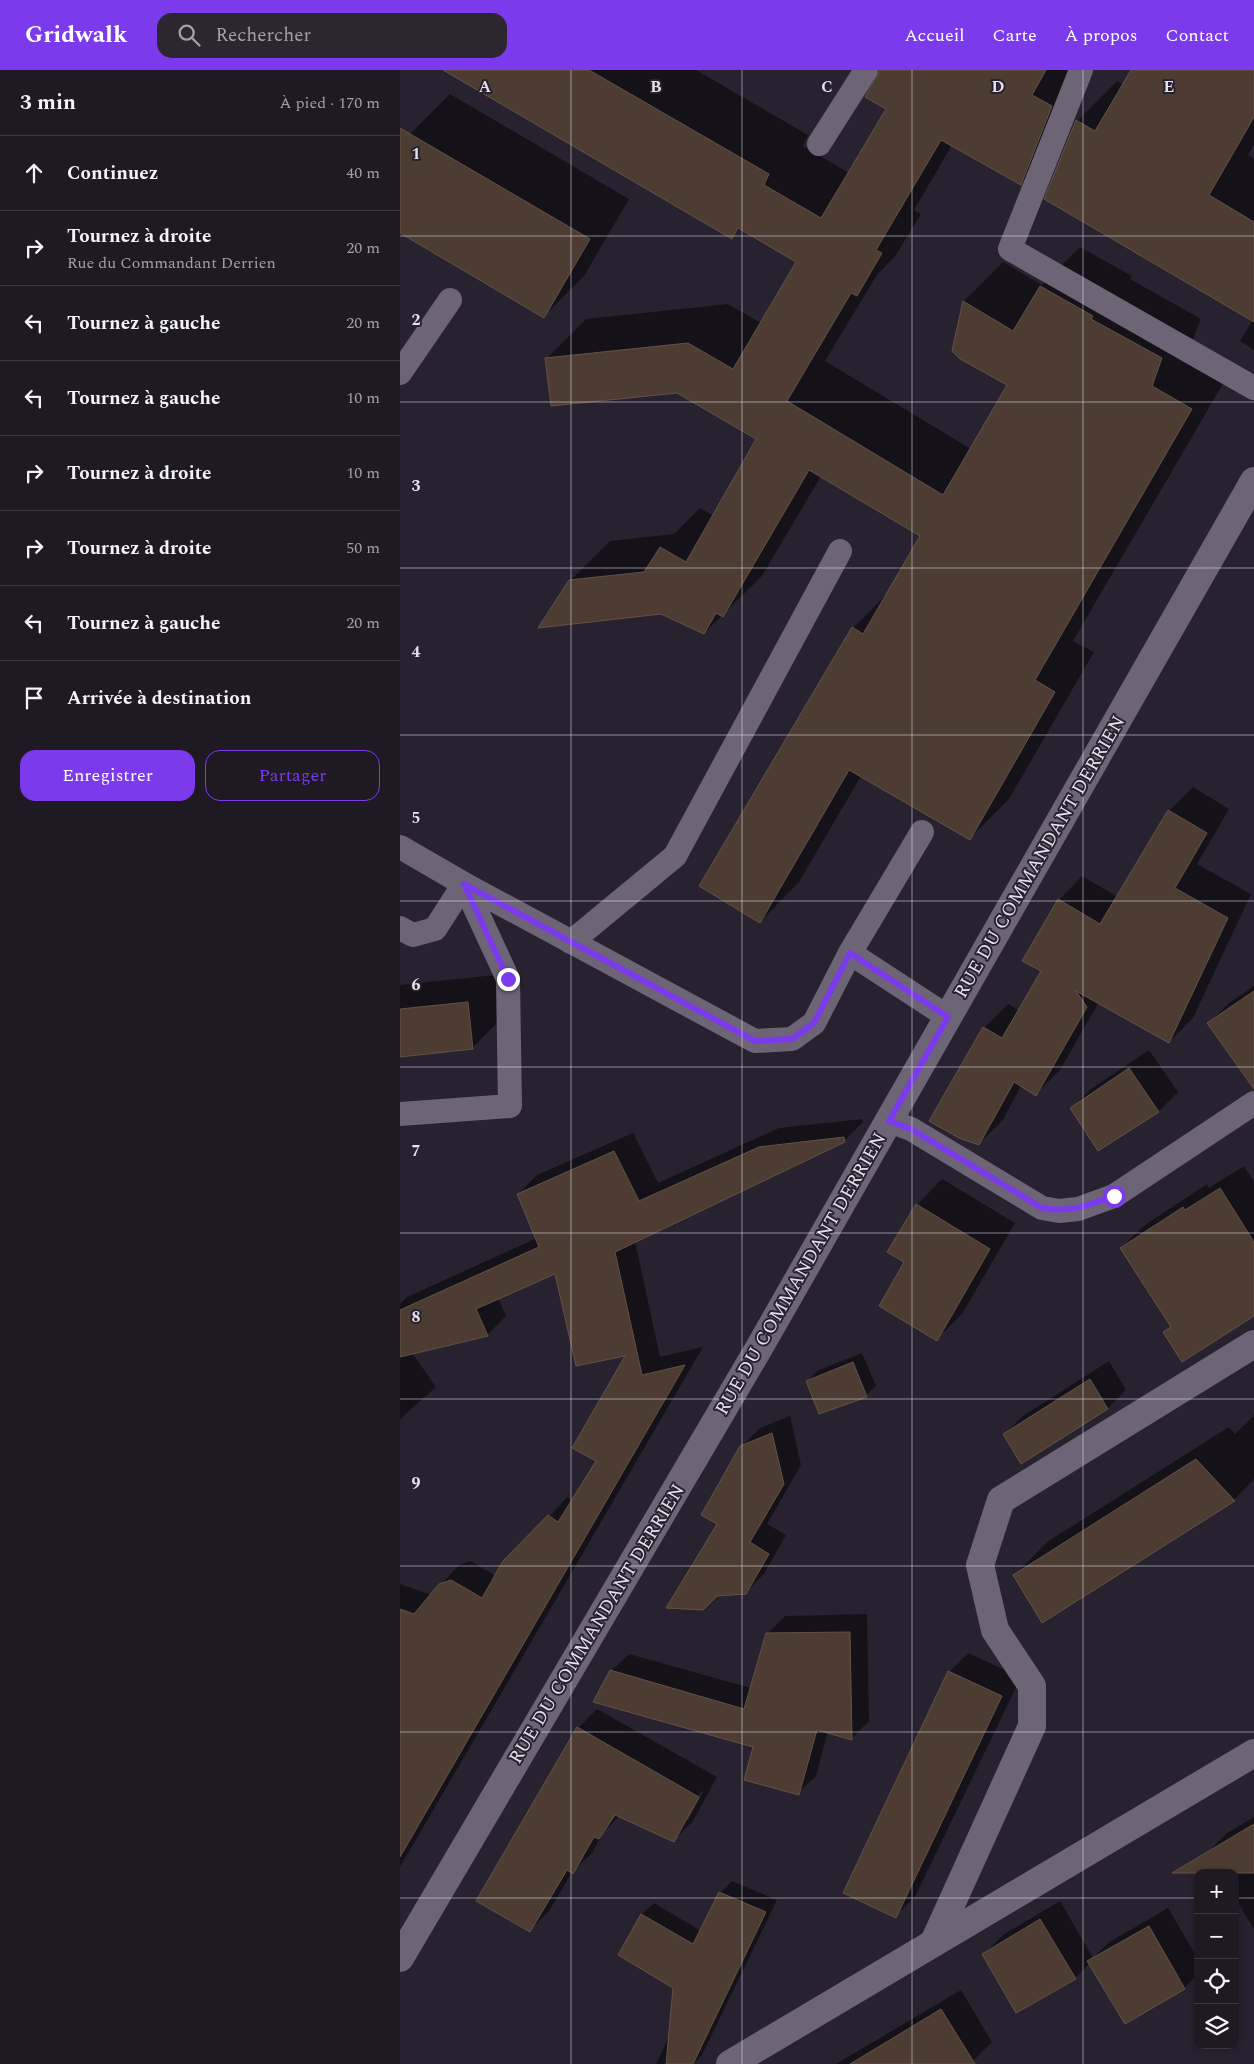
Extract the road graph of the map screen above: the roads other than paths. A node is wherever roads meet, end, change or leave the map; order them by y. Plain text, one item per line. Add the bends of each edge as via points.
1 (866, 70) edge
2 (1081, 70) edge
3 (819, 144) dead end
4 (450, 300) dead end
5 (400, 373) edge
6 (1254, 388) edge
7 (1254, 481) edge
8 (840, 551) dead end
9 (922, 832) dead end
10 (400, 847) edge
11 (464, 884) junction
12 (400, 928) edge
13 (572, 942) junction
14 (850, 953) junction
15 (948, 1017) junction
16 (1254, 1104) edge
17 (400, 1114) edge
18 (889, 1121) junction
19 (1254, 1344) edge
20 (1254, 1752) edge
21 (934, 1942) junction
22 (400, 1958) edge
23 (730, 2064) edge

1 - 3 lane
2 - 6 lane via 1010,249
4 - 5 lane
7 - 15 main road, RUE DU COMMANDANT DERRIEN
8 - 13 lane via 675,856
9 - 14 lane
10 - 11 lane
11 - 12 lane via 435,929 413,935
11 - 13 lane
11 - 17 lane via 508,979 510,1106
13 - 14 lane via 755,1041 792,1039 814,1023
14 - 15 lane
15 - 18 main road, RUE DU COMMANDANT DERRIEN
16 - 18 lane via 1114,1196 1078,1209 1059,1211 1042,1208 911,1129
18 - 22 main road, RUE DU COMMANDANT DERRIEN via 760,1348
19 - 21 main road via 1002,1500 980,1565 995,1630 1032,1686 1032,1726
20 - 21 main road
21 - 23 main road

